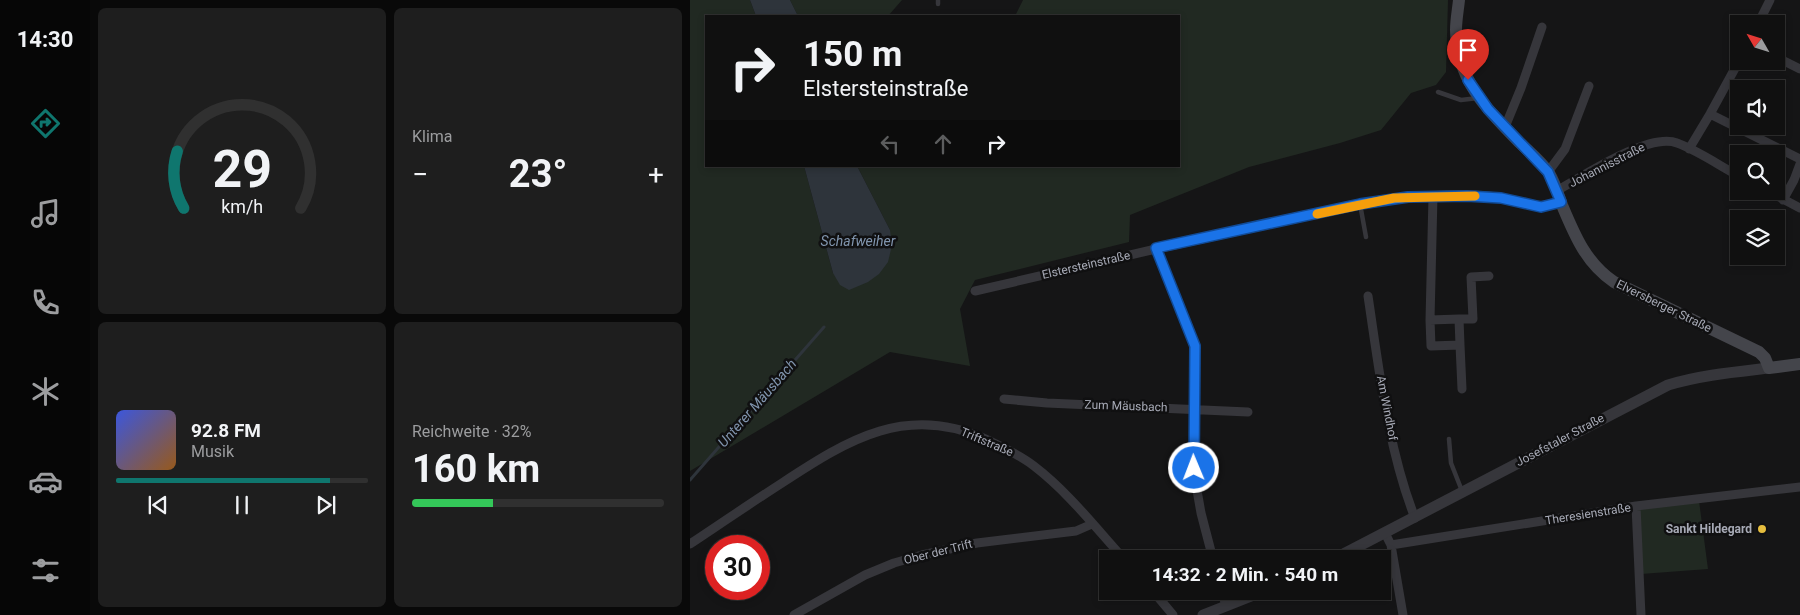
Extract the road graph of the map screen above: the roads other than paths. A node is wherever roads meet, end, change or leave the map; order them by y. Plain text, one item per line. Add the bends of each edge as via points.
1 (1459, 0) edge
2 (1770, 0) edge
3 (1762, 15) edge
4 (1542, 27) dead end
5 (1785, 62) edge
6 (1800, 69) edge
7 (1734, 70) edge
8 (1589, 86) dead end
9 (1438, 92) dead end
10 (1479, 98) junction
11 (1710, 114) junction
12 (1505, 127) junction
13 (1689, 149) junction
14 (1800, 159) edge
15 (1800, 164) edge
16 (1730, 171) edge
17 (1548, 172) junction
18 (1433, 196) junction
19 (1559, 196) junction
20 (1785, 196) edge
21 (1783, 200) edge
22 (1360, 204) junction
23 (1800, 208) edge
24 (1366, 237) dead end
25 (1156, 248) junction
26 (1489, 276) dead end
27 (975, 291) dead end
28 (1368, 296) dead end
29 (1459, 319) junction
30 (1430, 320) junction
31 (1460, 346) junction
32 (1800, 364) edge
33 (1770, 368) junction
34 (1462, 389) dead end
35 (1004, 399) dead end
36 (1195, 409) junction
37 (1248, 412) dead end
38 (1449, 439) dead end
39 (1800, 488) edge
40 (1462, 492) junction
41 (1636, 506) junction
42 (1416, 518) junction
43 (1092, 524) junction
44 (1385, 532) junction
45 (690, 544) edge
46 (1391, 545) junction
47 (1116, 550) edge
48 (1211, 550) edge
49 (1351, 550) edge
50 (1160, 600) edge
51 (1224, 600) edge
52 (1241, 600) edge
53 (1226, 606) junction
54 (794, 615) edge
55 (1173, 615) edge
56 (1202, 615) edge
57 (1403, 615) edge
58 (1641, 615) edge

1 - 10 main road, Elversberger Straße via 1456,30 1461,64
2 - 3 street
4 - 12 street
5 - 6 street
7 - 11 street
8 - 17 street via 1565,149
9 - 10 lane via 1462,100
10 - 12 main road, Elversberger Straße
11 - 13 street
11 - 14 street
12 - 17 main road, Elversberger Straße
13 - 16 street, Johannisstraße
13 - 19 street, Johannisstraße via 1670,141 1648,144 1618,157
15 - 20 street
17 - 19 main road, Elversberger Straße
18 - 19 street, Elstersteinstraße via 1489,196 1541,207
18 - 22 street, Elstersteinstraße
18 - 30 street
19 - 33 main road, Elversberger Straße via 1584,252 1604,275 1645,298 1745,344 1766,358
21 - 23 street
22 - 24 lane
22 - 25 street, Elstersteinstraße
25 - 27 street, Elstersteinstraße
25 - 36 street via 1195,346
26 - 29 street via 1471,277 1473,318
28 - 42 street, Am Windhof via 1386,407 1405,491
29 - 30 street
29 - 31 street
30 - 31 street via 1431,346
31 - 34 street
32 - 33 main road, Josefstaler Straße
33 - 40 street, Josefstaler Straße via 1668,385
35 - 36 street, Zum Mäusbach
36 - 37 street, Zum Mäusbach
36 - 48 street via 1195,479
38 - 40 lane via 1451,463
39 - 41 street, Theresienstraße
40 - 42 street, Josefstaler Straße
41 - 46 street, Theresienstraße
41 - 58 street
42 - 44 street, Josefstaler Straße
43 - 45 street, Triftstraße via 1052,480 1013,452 959,429 930,424 906,425 880,430 844,445
43 - 47 street, Triftstraße
43 - 54 street, Ober der Trift via 1076,531 977,543 894,563 865,575
44 - 46 street
44 - 49 street, Josefstaler Straße
46 - 57 street
50 - 55 street
51 - 53 street
52 - 53 street
53 - 56 street

